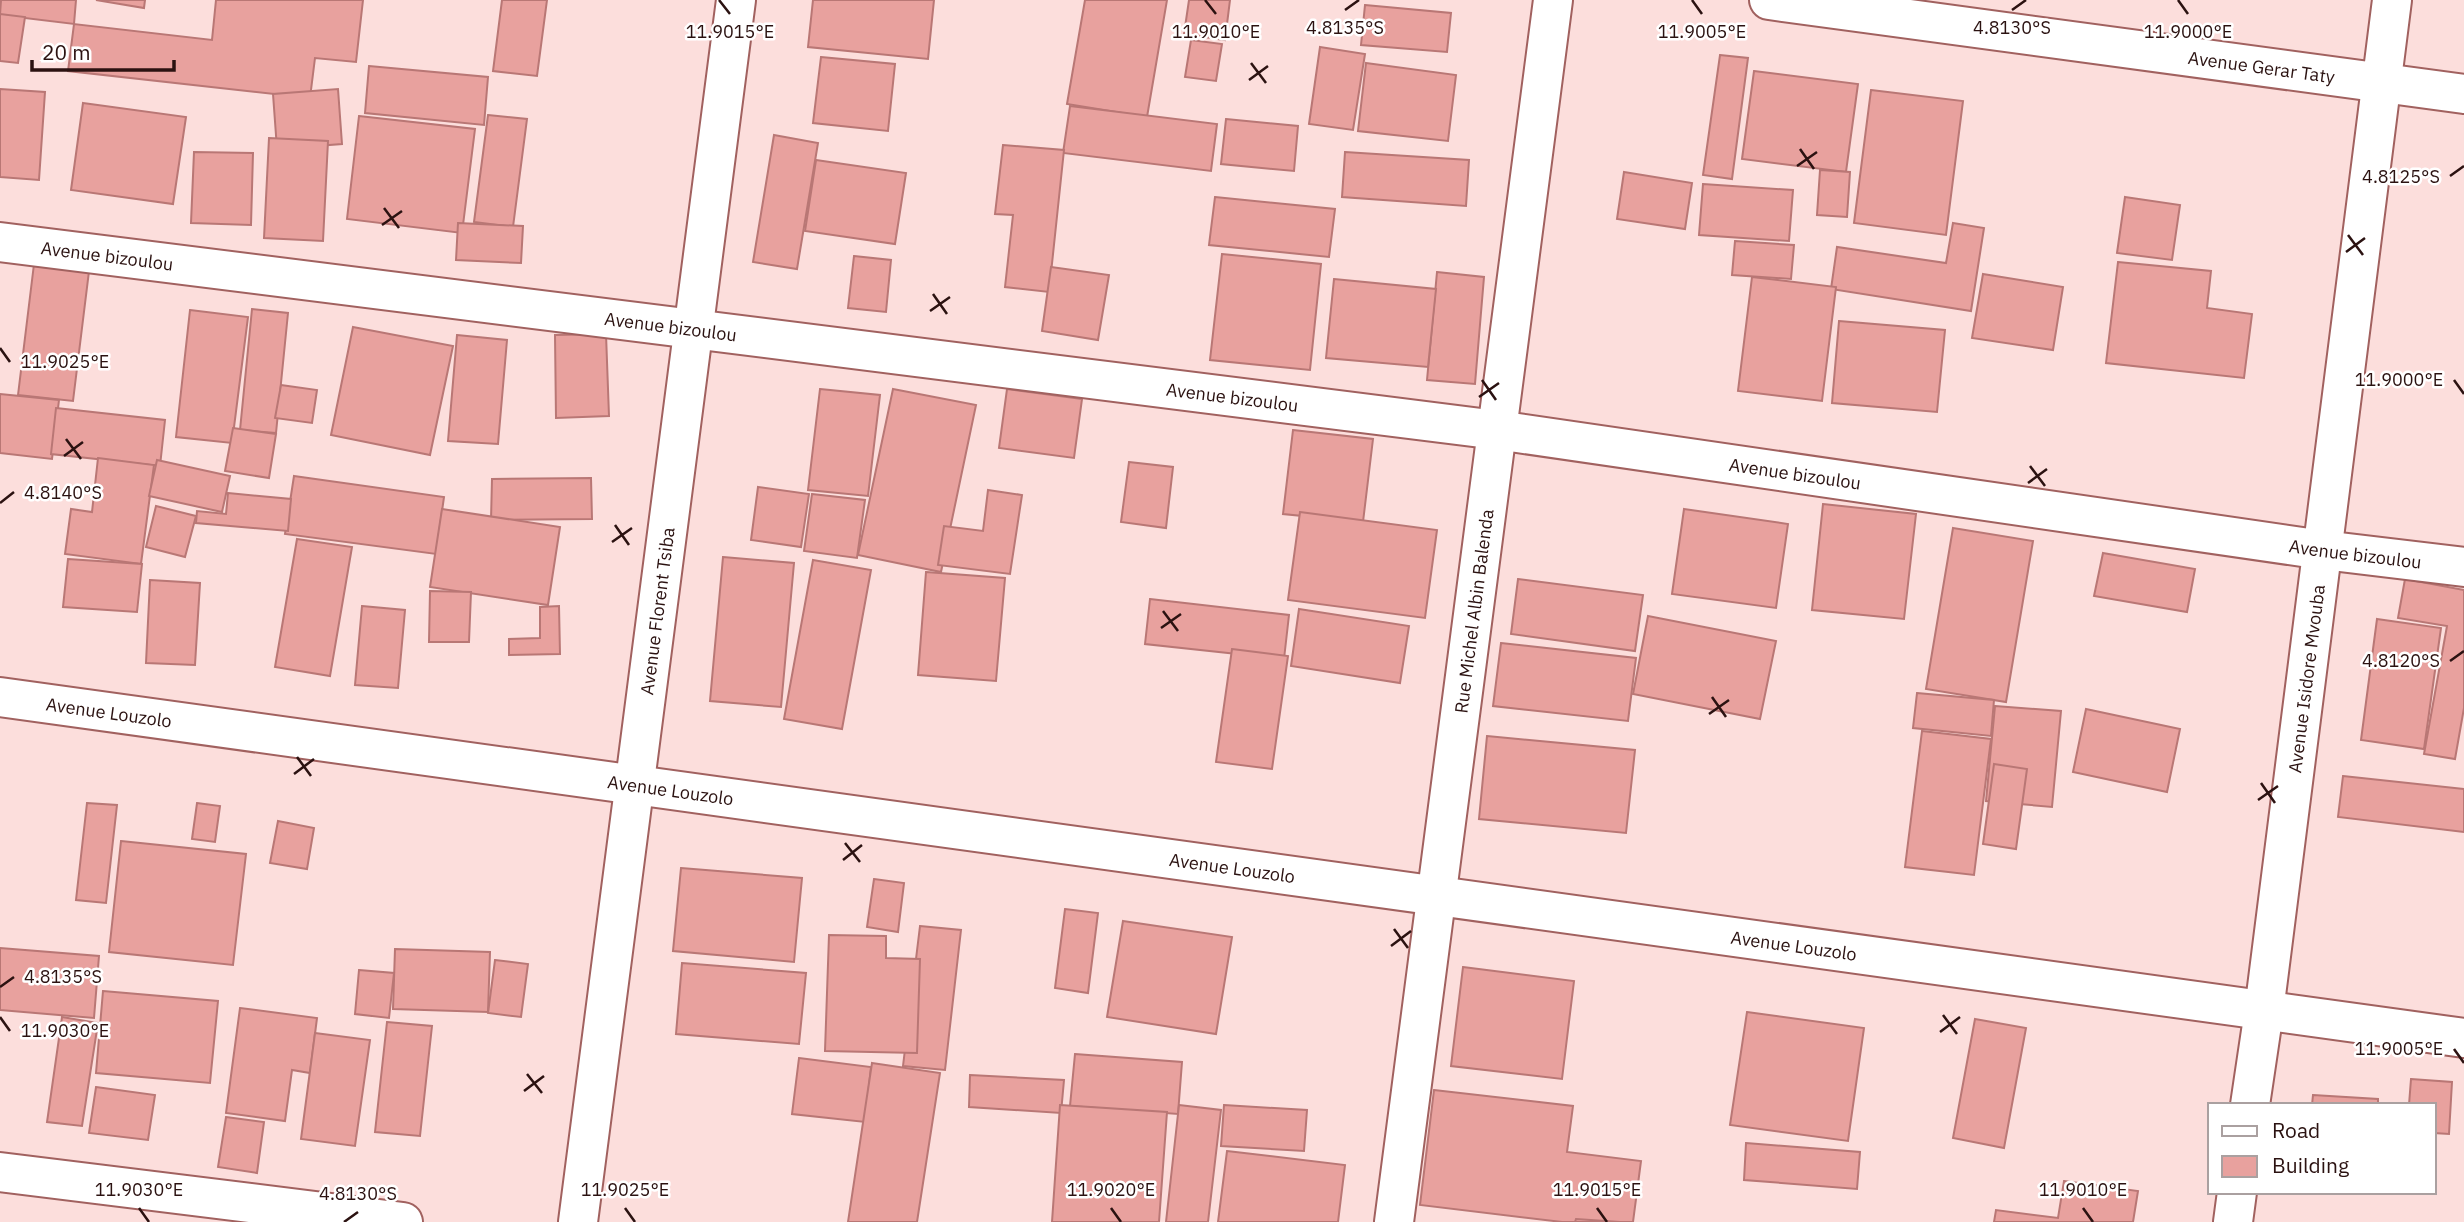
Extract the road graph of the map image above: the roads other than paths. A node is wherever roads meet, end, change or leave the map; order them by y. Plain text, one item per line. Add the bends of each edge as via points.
1 (736, 0) edge
2 (1553, 0) edge
3 (1769, 0) edge
4 (2392, 0) edge
5 (2381, 84) junction
6 (2464, 94) edge
7 (0, 242) edge
8 (693, 331) junction
9 (1496, 430) junction
10 (2323, 550) junction
11 (2464, 567) edge
12 (0, 697) edge
13 (634, 785) junction
14 (1436, 896) junction
15 (2264, 1011) junction
16 (2464, 1038) edge
17 (2250, 1103) edge
18 (0, 1172) edge
19 (2237, 1194) edge
20 (403, 1222) edge
21 (578, 1222) edge
22 (1394, 1222) edge
23 (2233, 1222) edge

1 - 8 street, Avenue Florent Tsiba
2 - 9 street, Rue Michel Albin Balenda
3 - 5 street, Avenue Gerar Taty
4 - 5 street, Avenue Isidore Mvouba
5 - 6 street, Avenue Gerar Taty
5 - 10 street, Avenue Isidore Mvouba
7 - 8 street, Avenue bizoulou
8 - 9 street, Avenue bizoulou
8 - 13 street, Avenue Florent Tsiba
9 - 10 street, Avenue bizoulou
9 - 14 street, Rue Michel Albin Balenda
10 - 11 street, Avenue bizoulou
10 - 15 street, Avenue Isidore Mvouba
12 - 13 street, Avenue Louzolo
13 - 14 street, Avenue Louzolo
13 - 21 street, Avenue Florent Tsiba
14 - 15 street, Avenue Louzolo
14 - 22 street, Rue Michel Albin Balenda
15 - 16 street, Avenue Louzolo
15 - 17 street, Avenue Isidore Mvouba
18 - 20 street
19 - 23 street

